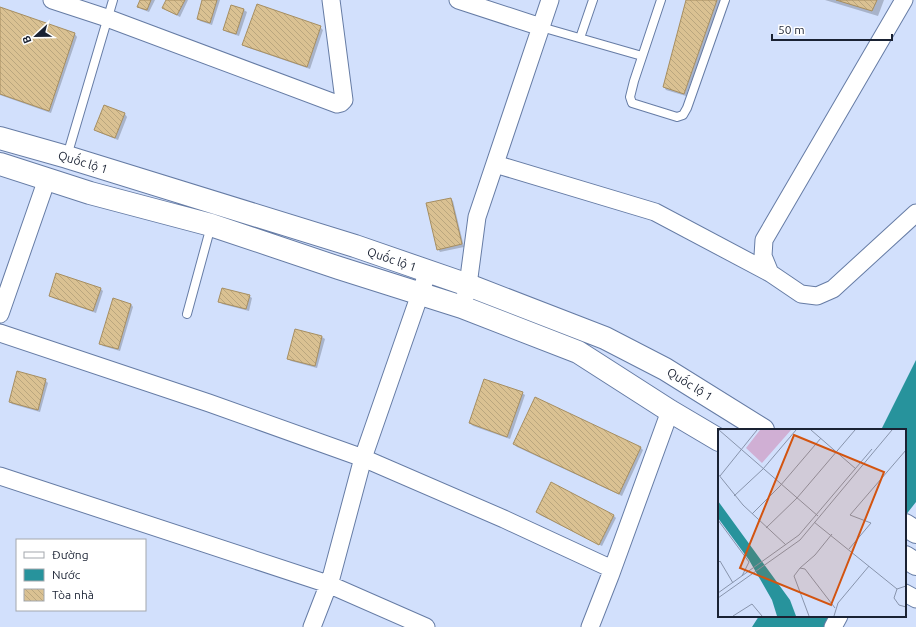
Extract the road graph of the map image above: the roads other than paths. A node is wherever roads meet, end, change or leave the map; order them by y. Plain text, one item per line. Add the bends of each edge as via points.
1 (52, 0) edge
2 (113, 0) edge
3 (330, 0) edge
4 (458, 0) edge
5 (550, 0) edge
6 (593, 0) edge
7 (661, 0) edge
8 (725, 0) edge
9 (904, 0) edge
10 (107, 18) junction
11 (541, 27) junction
12 (580, 38) junction
13 (642, 56) junction
14 (0, 138) edge
15 (67, 157) junction
16 (0, 164) edge
17 (495, 164) junction
18 (47, 179) junction
19 (916, 213) edge
20 (211, 226) junction
21 (428, 271) junction
22 (770, 273) junction
23 (468, 285) junction
24 (420, 293) junction
25 (462, 307) junction
26 (0, 314) edge
27 (187, 314) dead end
28 (0, 333) edge
29 (670, 411) junction
30 (761, 429) edge
31 (718, 439) edge
32 (364, 458) junction
33 (0, 476) edge
34 (906, 526) edge
35 (916, 532) edge
36 (906, 558) edge
37 (916, 564) edge
38 (612, 569) junction
39 (328, 584) junction
40 (906, 594) edge
41 (916, 599) edge
42 (838, 617) edge
43 (312, 627) edge
44 (426, 627) edge
45 (590, 627) edge
46 (833, 627) edge

1 - 10 street
2 - 10 lane
3 - 10 street via 344,100 337,104
4 - 11 street
5 - 11 street
6 - 12 lane
7 - 13 lane
8 - 13 lane via 683,115 677,117 632,103 630,97
9 - 22 street via 764,240 763,256
10 - 15 lane
11 - 12 lane
11 - 17 street
12 - 13 lane
14 - 15 highway, Quốc lộ 1
15 - 21 highway, Quốc lộ 1
16 - 18 highway, Quốc lộ 1
17 - 22 street via 655,212
17 - 23 street via 477,217
18 - 20 highway, Quốc lộ 1
18 - 26 street
19 - 22 street via 832,289 816,296 801,294
20 - 24 highway, Quốc lộ 1
20 - 27 lane
21 - 23 highway, Quốc lộ 1
21 - 24 street
23 - 25 street
23 - 30 highway, Quốc lộ 1 via 605,338 665,369
24 - 25 highway, Quốc lộ 1
24 - 32 street
25 - 29 highway, Quốc lộ 1 via 578,352
28 - 32 street
29 - 31 highway, Quốc lộ 1
29 - 38 street
32 - 38 street
32 - 39 street
33 - 39 street
34 - 35 highway
36 - 37 highway
38 - 45 street
39 - 43 street
39 - 44 street
40 - 41 street
42 - 46 street

